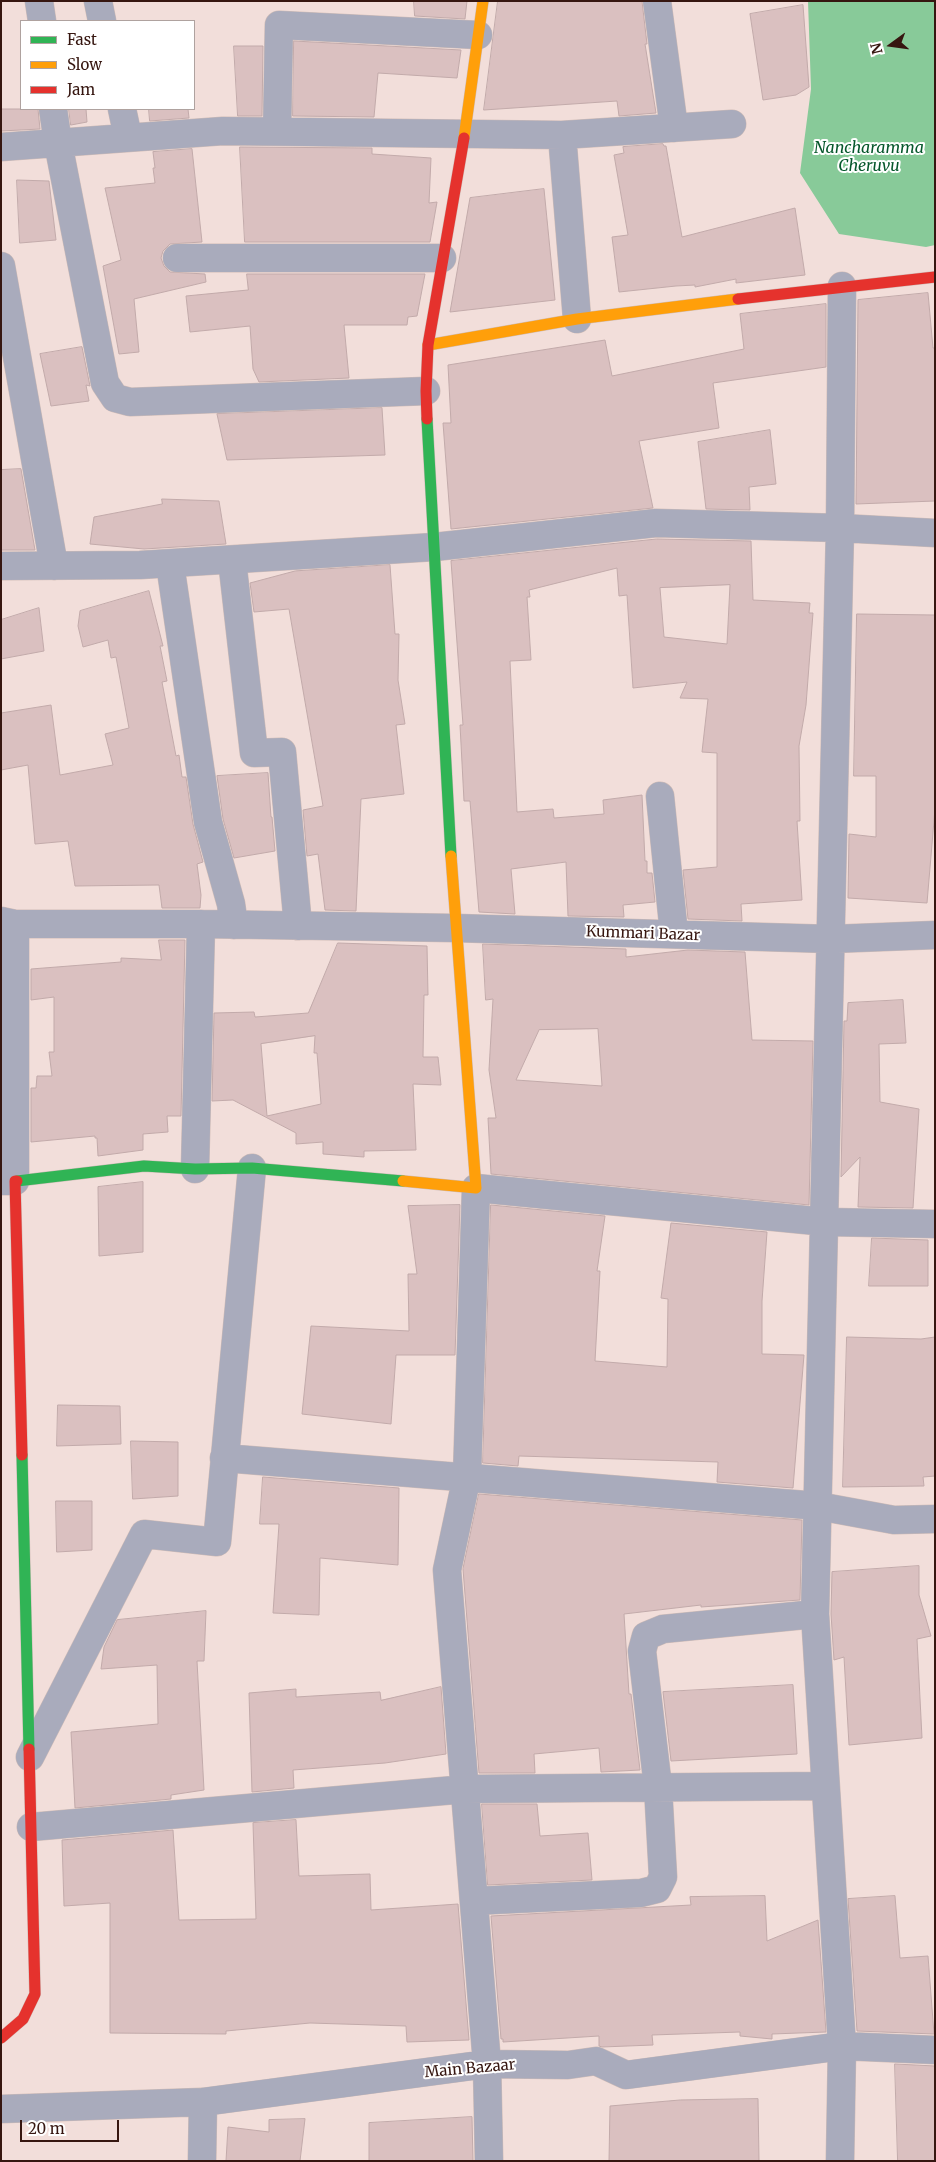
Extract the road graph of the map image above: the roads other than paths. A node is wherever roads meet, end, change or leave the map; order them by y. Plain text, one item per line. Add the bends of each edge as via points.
1 (39, 1) edge
2 (98, 1) edge
3 (483, 1) edge
4 (657, 1) edge
5 (42, 20) edge
6 (102, 20) edge
7 (478, 35) junction
8 (53, 110) edge
9 (122, 110) edge
10 (732, 124) dead end
11 (674, 128) junction
12 (277, 131) junction
13 (465, 134) junction
14 (562, 135) junction
15 (128, 137) junction
16 (58, 143) junction
17 (1, 147) edge
18 (177, 258) dead end
19 (442, 258) junction
20 (1, 266) edge
21 (935, 277) edge
22 (842, 286) junction
23 (577, 319) junction
24 (428, 345) junction
25 (426, 391) junction
26 (840, 528) junction
27 (935, 533) edge
28 (434, 547) junction
29 (232, 560) junction
30 (170, 564) junction
31 (1, 566) edge
32 (54, 566) junction
33 (660, 796) dead end
34 (8, 923) edge
35 (201, 924) junction
36 (234, 925) junction
37 (298, 926) junction
38 (455, 928) junction
39 (674, 934) junction
40 (935, 935) edge
41 (831, 939) junction
42 (252, 1168) junction
43 (195, 1169) junction
44 (8, 1181) edge
45 (476, 1188) junction
46 (826, 1222) junction
47 (935, 1224) edge
48 (9, 1231) edge
49 (224, 1458) junction
50 (467, 1476) junction
51 (818, 1506) junction
52 (935, 1518) edge
53 (815, 1614) junction
54 (30, 1757) junction
55 (825, 1786) junction
56 (658, 1787) junction
57 (466, 1789) junction
58 (32, 1827) junction
59 (474, 1901) junction
60 (1, 2038) edge
61 (842, 2046) junction
62 (935, 2050) edge
63 (487, 2064) junction
64 (203, 2102) junction
65 (1, 2109) edge
66 (202, 2161) edge
67 (489, 2161) edge
68 (840, 2161) edge

1 - 5 street
2 - 6 street
3 - 7 street
4 - 11 street
7 - 12 street via 279,25
7 - 13 street
8 - 16 street
9 - 15 street
10 - 11 street
11 - 14 street
12 - 13 street
12 - 15 street via 223,130
13 - 14 street
13 - 19 street
14 - 23 street
15 - 16 street
16 - 17 street
16 - 25 street via 105,383 115,398 130,402
18 - 19 street
19 - 24 street
20 - 32 street
21 - 22 street
22 - 23 street
22 - 26 street
23 - 24 street
24 - 25 street
25 - 28 street
26 - 27 street
26 - 28 street via 656,523
26 - 41 street
28 - 29 street
28 - 38 street
29 - 30 street
29 - 37 street via 254,753 282,752
30 - 32 street
30 - 36 street via 208,822
31 - 32 street
33 - 39 street
34 - 35 street, Kummari Bazar
34 - 44 street
35 - 36 street, Kummari Bazar
35 - 43 street
36 - 37 street, Kummari Bazar
37 - 38 street, Kummari Bazar
38 - 39 street, Kummari Bazar
38 - 45 street
39 - 41 street, Kummari Bazar
40 - 41 street, Kummari Bazar
41 - 46 street
42 - 43 street
42 - 45 street
42 - 49 street
43 - 44 street via 144,1166
44 - 48 street
45 - 46 street
45 - 50 street
46 - 47 street
46 - 51 street
48 - 54 street
49 - 50 street
49 - 54 street via 217,1542 144,1534
50 - 51 street
50 - 57 street via 447,1570
51 - 52 street via 894,1520
51 - 53 street
53 - 55 street
53 - 56 street via 663,1629 646,1636 642,1650
54 - 58 street
55 - 56 street
55 - 61 street
56 - 57 street
56 - 59 street via 663,1877 657,1889 641,1893
57 - 58 street
57 - 59 street
58 - 60 street via 35,1994 30,2011 21,2024
59 - 63 street
61 - 62 street, Main Bazaar
61 - 63 street, Main Bazaar via 626,2075 596,2061 568,2065
61 - 68 street
63 - 64 street, Main Bazaar
63 - 67 street
64 - 65 street, Main Bazaar
64 - 66 street

